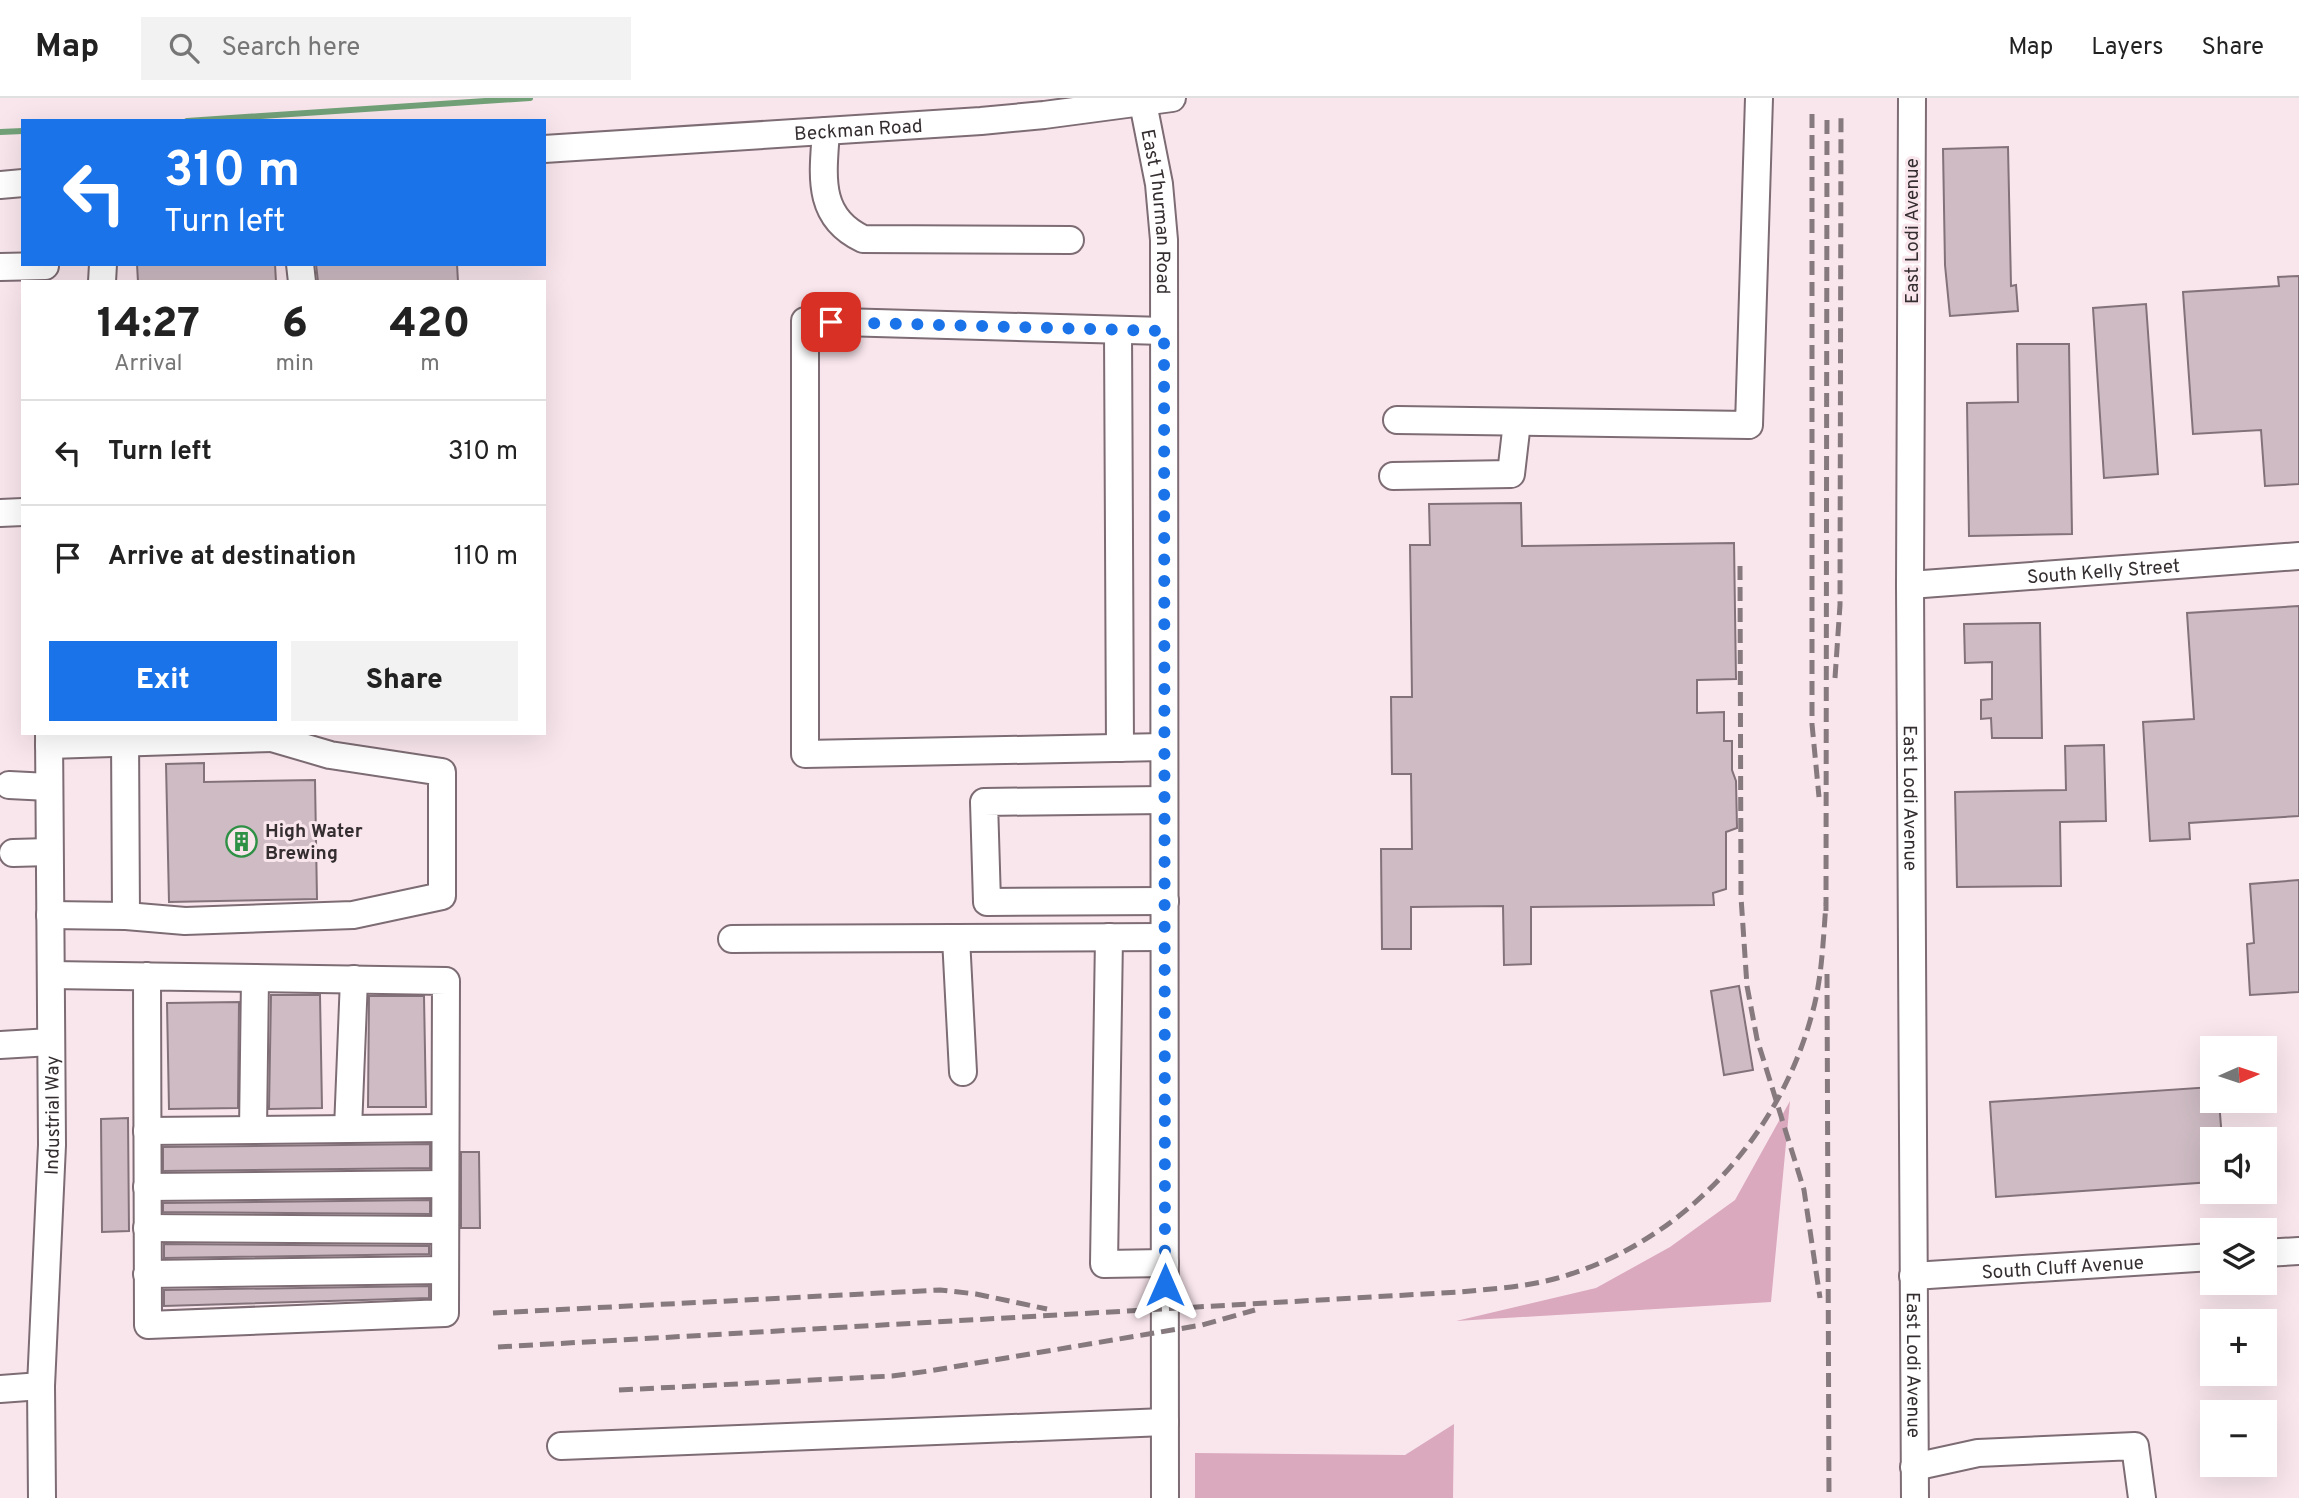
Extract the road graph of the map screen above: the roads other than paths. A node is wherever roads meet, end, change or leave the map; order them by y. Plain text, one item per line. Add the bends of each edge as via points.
1 (1172, 98) edge
2 (1759, 98) edge
3 (1912, 98) edge
4 (1143, 103) junction
5 (826, 131) junction
6 (546, 149) edge
7 (21, 183) edge
8 (0, 185) edge
9 (1070, 240) dead end
10 (0, 267) edge
11 (45, 271) edge
12 (1118, 330) junction
13 (1164, 331) junction
14 (1397, 420) dead end
15 (1517, 422) junction
16 (1393, 476) dead end
17 (21, 512) edge
18 (0, 513) edge
19 (2299, 556) edge
20 (1910, 585) junction
21 (272, 736) edge
22 (125, 738) edge
23 (49, 739) edge
24 (1164, 747) junction
25 (1120, 748) junction
26 (9, 785) dead end
27 (49, 787) junction
28 (1164, 800) junction
29 (50, 852) junction
30 (13, 853) dead end
31 (1165, 901) junction
32 (50, 915) junction
33 (126, 916) junction
34 (1109, 937) junction
35 (1164, 937) junction
36 (956, 938) junction
37 (732, 939) dead end
38 (51, 975) junction
39 (147, 976) junction
40 (255, 978) junction
41 (354, 979) junction
42 (51, 1042) junction
43 (0, 1045) edge
44 (963, 1072) dead end
45 (445, 1128) junction
46 (348, 1129) junction
47 (253, 1130) junction
48 (147, 1131) junction
49 (445, 1184) junction
50 (147, 1187) junction
51 (147, 1228) junction
52 (445, 1230) junction
53 (2299, 1251) edge
54 (2277, 1252) edge
55 (2200, 1258) edge
56 (1164, 1263) junction
57 (445, 1270) junction
58 (147, 1273) junction
59 (1913, 1276) junction
60 (41, 1386) junction
61 (0, 1389) edge
62 (1165, 1422) junction
63 (561, 1446) dead end
64 (1914, 1466) junction
65 (42, 1498) edge
66 (1165, 1498) edge
67 (1915, 1498) edge
68 (2142, 1498) edge

1 - 4 street, Beckman Road
2 - 15 street via 1749,425
3 - 20 street, East Lodi Avenue
4 - 5 street, Beckman Road via 981,121
4 - 13 street, East Thurman Road via 1160,195
5 - 6 street, Beckman Road
5 - 9 street via 824,194 849,233 863,239
7 - 8 street
10 - 11 street
12 - 13 street
12 - 25 street
12 - 25 street via 805,321 805,754
13 - 24 street, East Thurman Road
14 - 15 street
15 - 16 street via 1511,474
17 - 18 street
19 - 20 street, South Kelly Street
20 - 59 street, East Lodi Avenue
21 - 22 street
21 - 33 street via 330,755 442,772 442,896 353,915 186,921
22 - 23 street
22 - 33 street
23 - 27 street, Industrial Way
24 - 25 street
24 - 28 street, East Thurman Road
26 - 27 street
27 - 29 street, Industrial Way
28 - 31 street, East Thurman Road
28 - 31 street via 984,802 987,902
29 - 30 street
29 - 32 street, Industrial Way
31 - 35 street, East Thurman Road
32 - 33 street
32 - 38 street, Industrial Way
34 - 35 street
34 - 36 street
34 - 56 street via 1104,1264
35 - 56 street, East Thurman Road
36 - 37 street
36 - 44 street
38 - 39 street
38 - 42 street, Industrial Way
39 - 40 street
39 - 48 street
40 - 41 street
40 - 47 street
41 - 45 street via 446,981
41 - 46 street
42 - 43 street
42 - 60 street, Industrial Way via 52,1145
45 - 46 street
45 - 49 street
46 - 47 street
47 - 48 street
48 - 50 street
49 - 50 street
49 - 52 street
50 - 51 street
51 - 52 street
51 - 58 street
52 - 57 street
53 - 54 street
55 - 59 street, South Cluff Avenue
56 - 62 street, East Thurman Road
57 - 58 street
57 - 58 street via 445,1314 148,1325
59 - 64 street, East Lodi Avenue
60 - 61 street
60 - 65 street, Industrial Way
62 - 63 street
62 - 66 street, East Thurman Road
64 - 67 street, East Lodi Avenue
64 - 68 street via 1978,1453 2135,1446

